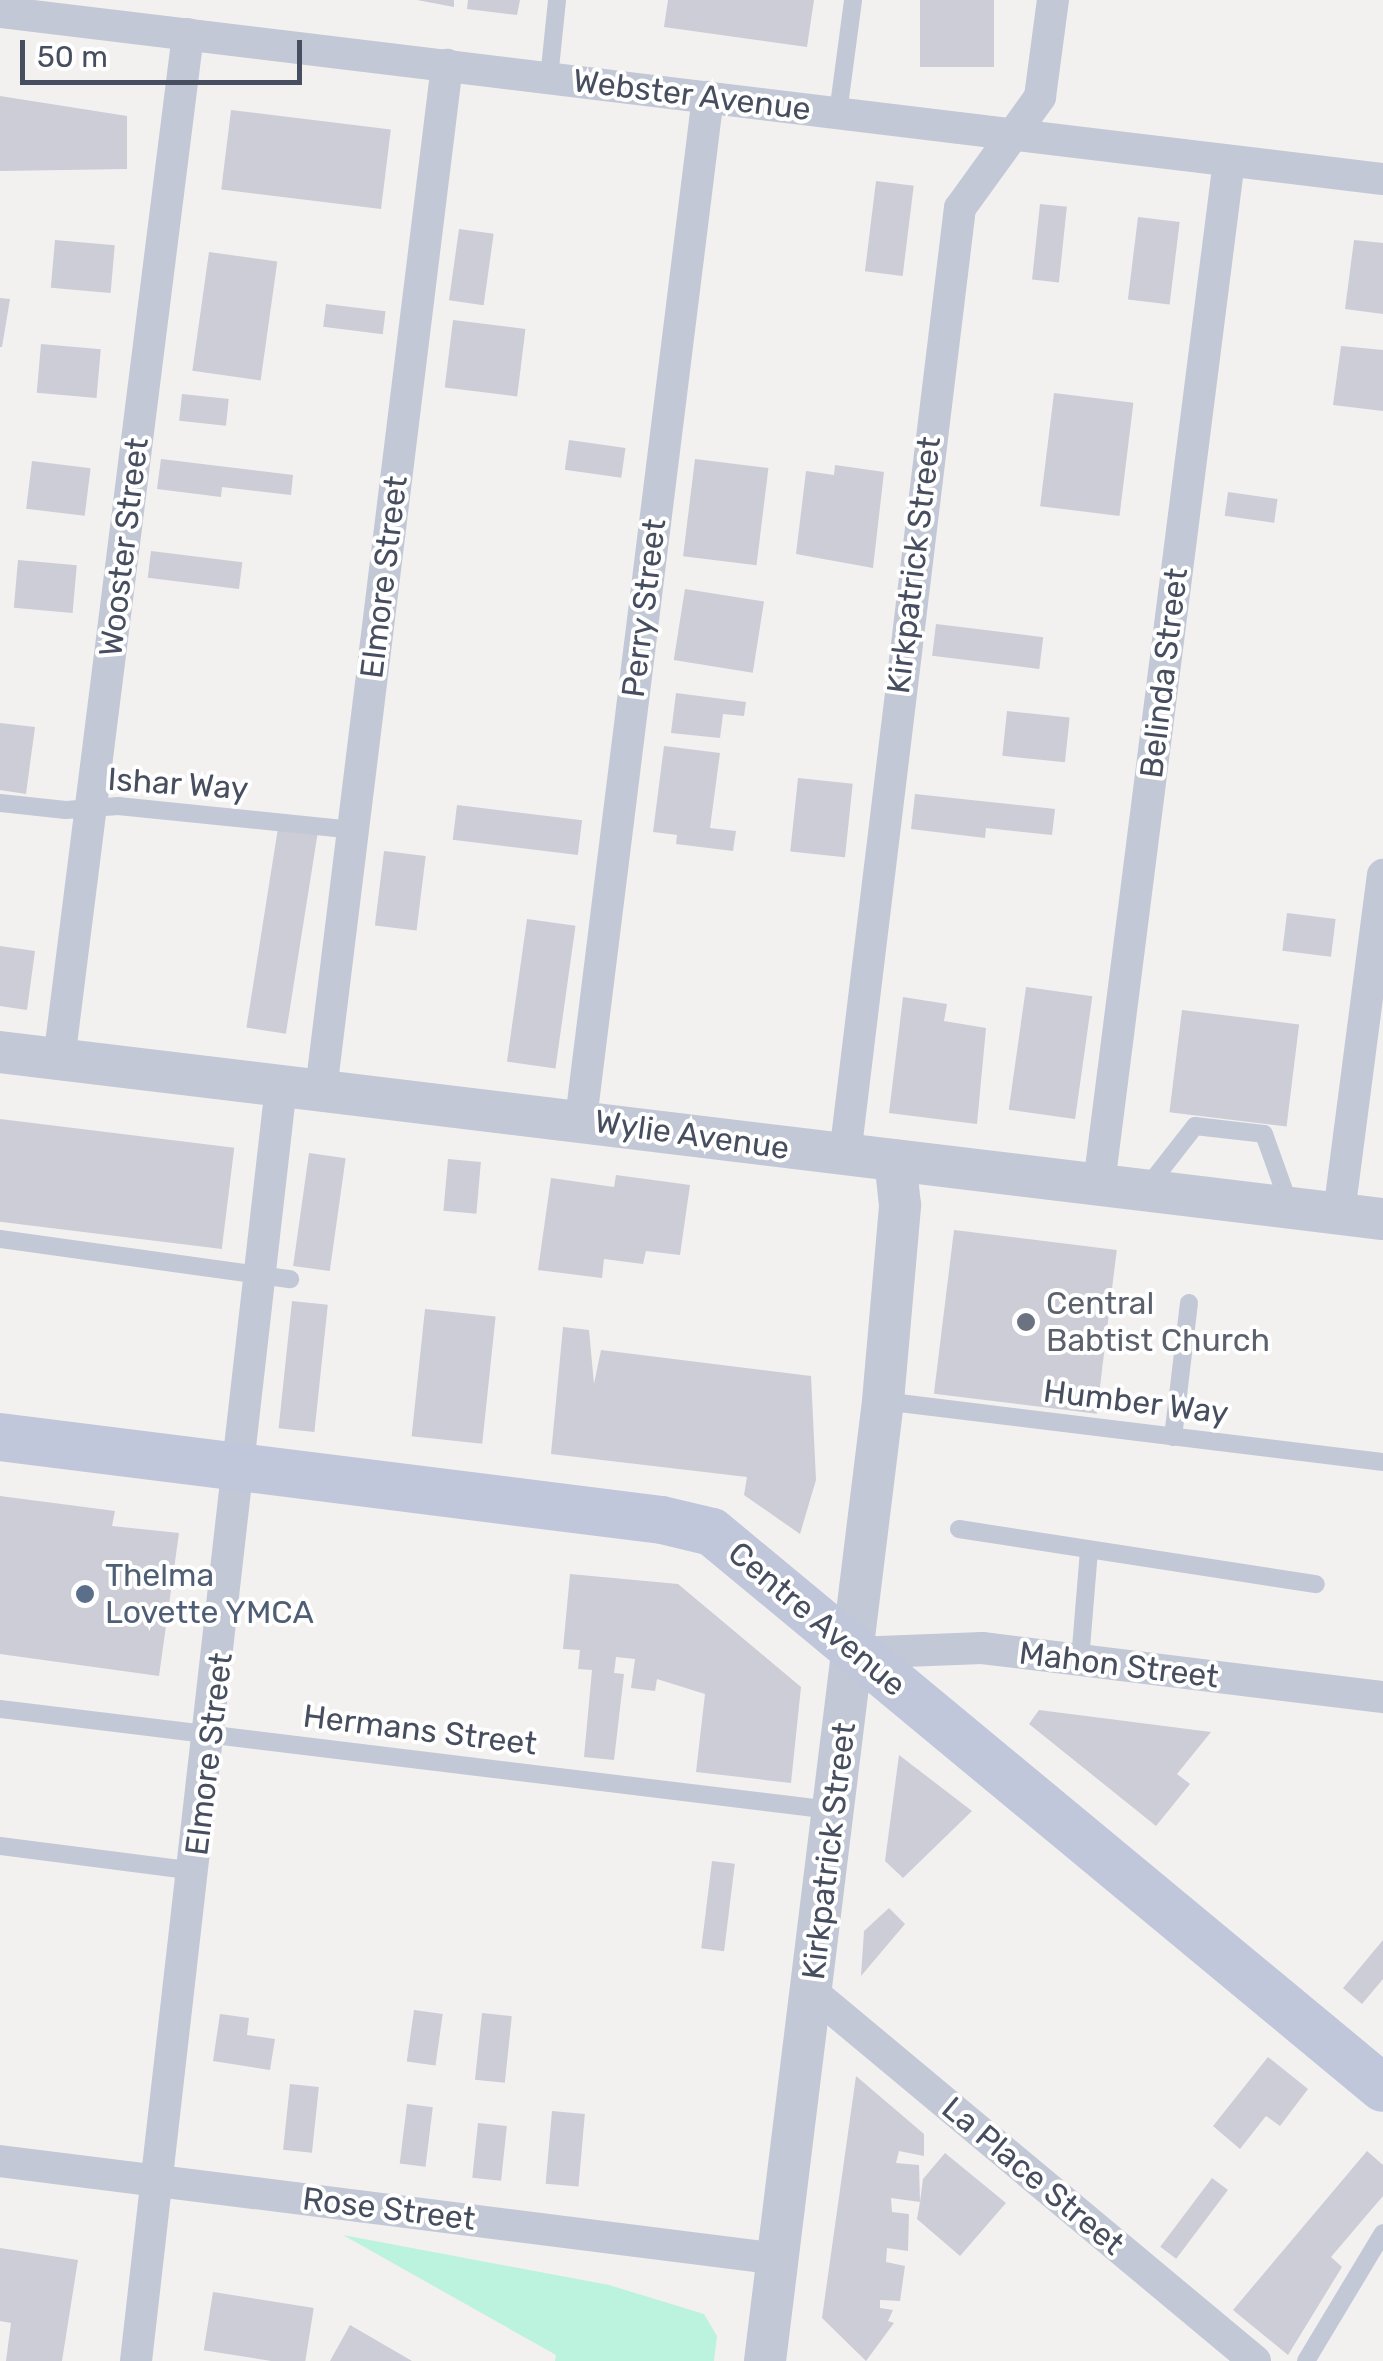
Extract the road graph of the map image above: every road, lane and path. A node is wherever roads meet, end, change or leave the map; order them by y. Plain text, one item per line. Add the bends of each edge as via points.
1 (557, 0) edge
2 (852, 0) edge
3 (1053, 0) edge
4 (0, 12) edge
5 (188, 34) junction
6 (447, 65) junction
7 (550, 78) junction
8 (708, 97) junction
9 (838, 113) junction
10 (1011, 134) junction
11 (1229, 161) junction
12 (1383, 179) edge
13 (0, 802) edge
14 (91, 808) junction
15 (352, 830) junction
16 (1383, 875) edge
17 (0, 1052) edge
18 (59, 1060) junction
19 (301, 1088) junction
20 (580, 1120) junction
21 (845, 1155) junction
22 (895, 1160) junction
23 (1099, 1184) junction
24 (1144, 1190) junction
25 (1290, 1208) junction
26 (1339, 1214) junction
27 (1383, 1219) edge
28 (0, 1239) edge
29 (274, 1277) junction
30 (1189, 1304) dead end
31 (882, 1401) junction
32 (0, 1437) edge
33 (1174, 1437) junction
34 (1383, 1462) edge
35 (238, 1466) junction
36 (959, 1529) dead end
37 (1089, 1551) junction
38 (1316, 1584) dead end
39 (854, 1653) junction
40 (1080, 1660) junction
41 (1383, 1697) edge
42 (0, 1709) edge
43 (212, 1735) junction
44 (832, 1810) junction
45 (0, 1846) edge
46 (195, 1871) junction
47 (811, 1991) junction
48 (1383, 2088) edge
49 (0, 2161) edge
50 (158, 2180) junction
51 (1383, 2233) edge
52 (778, 2259) junction
53 (136, 2361) edge
54 (765, 2361) edge
55 (1255, 2361) edge
56 (1306, 2361) edge

1 - 7 lane
2 - 9 lane
3 - 10 street, Kirkpatrick Street via 1040,97
4 - 5 street, Webster Avenue
5 - 6 street, Webster Avenue
5 - 14 street, Wooster Street
6 - 7 street, Webster Avenue
6 - 15 street, Elmore Street
7 - 8 street, Webster Avenue
8 - 9 street, Webster Avenue
8 - 20 street, Perry Street
9 - 10 street, Webster Avenue
10 - 11 street, Webster Avenue
10 - 21 street, Kirkpatrick Street via 960,208
11 - 12 street, Webster Avenue
11 - 23 street, Belinda Street
13 - 14 lane, Ishar Way
14 - 15 lane, Ishar Way
14 - 18 street, Wooster Street
15 - 19 street, Elmore Street
16 - 26 street
17 - 18 street, Wylie Avenue
18 - 19 street, Wylie Avenue
19 - 20 street, Wylie Avenue
19 - 29 street, Elmore Street
20 - 21 street, Wylie Avenue
21 - 22 street, Wylie Avenue
22 - 23 street, Wylie Avenue
22 - 31 street, Kirkpatrick Street via 900,1205
23 - 24 street, Wylie Avenue
24 - 25 street, Wylie Avenue
24 - 25 lane via 1195,1126 1264,1134
25 - 26 street, Wylie Avenue
26 - 27 street, Wylie Avenue
28 - 29 lane
29 - 35 street, Elmore Street
30 - 33 lane
31 - 33 lane, Humber Way
31 - 39 street, Kirkpatrick Street
32 - 35 main road, Centre Avenue
33 - 34 lane, Humber Way
35 - 39 main road, Centre Avenue via 688,1524 726,1542
35 - 43 street, Elmore Street
36 - 37 lane
37 - 38 lane
37 - 40 lane
39 - 40 street, Mahon Street via 982,1648
39 - 44 street, Kirkpatrick Street
39 - 48 main road, Centre Avenue
40 - 41 street, Mahon Street
42 - 43 lane, Hermans Street
43 - 44 lane, Hermans Street
43 - 46 street, Elmore Street
44 - 47 street, Kirkpatrick Street
45 - 46 lane
46 - 50 street, Elmore Street
47 - 52 street, Kirkpatrick Street
47 - 55 street, La Place Street
49 - 50 street, Rose Street
50 - 52 street, Rose Street
50 - 53 street, Elmore Street
51 - 56 lane
52 - 54 street, Kirkpatrick Street

